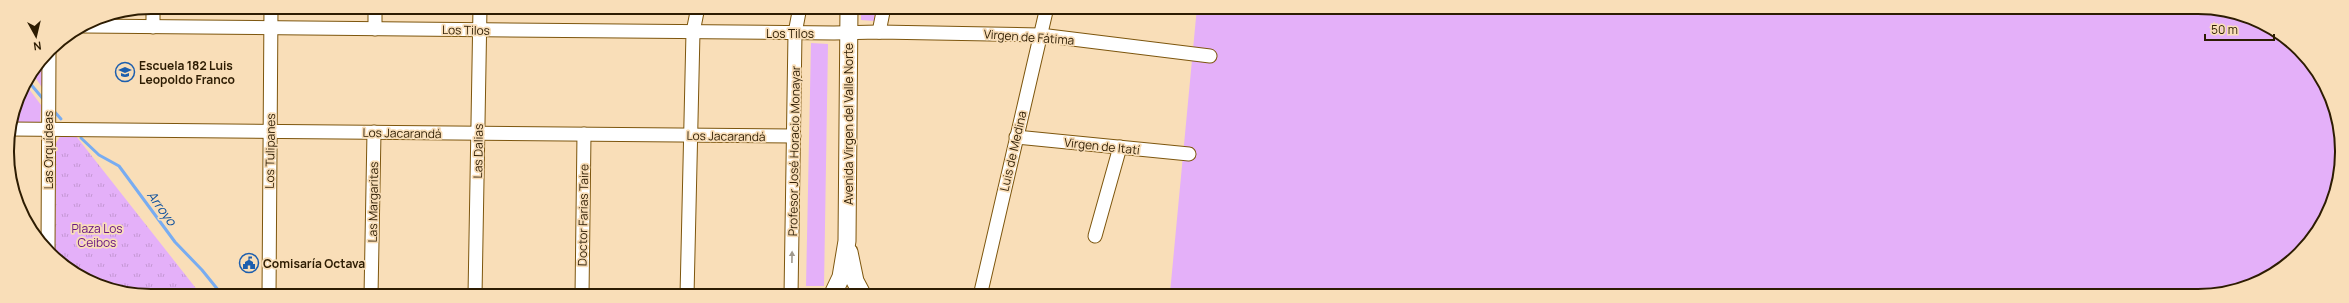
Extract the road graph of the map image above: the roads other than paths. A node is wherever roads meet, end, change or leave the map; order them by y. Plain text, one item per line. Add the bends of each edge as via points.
1 (153, 14) edge
2 (271, 14) edge
3 (375, 14) edge
4 (480, 14) edge
5 (485, 14) edge
6 (697, 14) edge
7 (799, 14) edge
8 (849, 14) edge
9 (883, 14) edge
10 (1045, 14) edge
11 (95, 26) edge
12 (153, 27) junction
13 (271, 28) junction
14 (375, 29) junction
15 (480, 30) junction
16 (693, 32) junction
17 (879, 32) junction
18 (796, 33) junction
19 (848, 33) junction
20 (1040, 35) junction
21 (1210, 56) dead end
22 (49, 60) edge
23 (16, 129) edge
24 (48, 129) junction
25 (270, 131) junction
26 (374, 132) junction
27 (478, 134) junction
28 (584, 134) junction
29 (691, 135) junction
30 (794, 136) junction
31 (1016, 137) junction
32 (1120, 147) junction
33 (1189, 154) dead end
34 (1095, 236) dead end
35 (847, 241) junction
36 (48, 242) edge
37 (268, 289) edge
38 (371, 289) edge
39 (475, 289) edge
40 (582, 289) edge
41 (687, 289) edge
42 (791, 289) edge
43 (836, 289) edge
44 (858, 289) edge
45 (982, 289) edge

1 - 12 street
2 - 13 street, Los Tulipanes
3 - 14 street
4 - 15 street, Las Dalias
5 - 15 street
6 - 16 street
7 - 18 street, Profesor José Horacio Monayar
8 - 19 main road, Avenida Virgen del Valle Norte
9 - 17 street
10 - 20 street, Luis de Medina
11 - 12 street, Los Tilos
12 - 13 street, Los Tilos
13 - 14 street, Los Tilos
13 - 25 street, Los Tulipanes
14 - 15 street, Los Tilos
15 - 16 street, Los Tilos
15 - 27 street, Las Dalias
16 - 18 street, Los Tilos
16 - 29 street
17 - 19 street, Virgen de Fátima
17 - 20 street, Virgen de Fátima
18 - 19 street, Los Tilos
18 - 30 street, Profesor José Horacio Monayar
19 - 35 main road, Avenida Virgen del Valle Norte
20 - 21 street, Virgen de Fátima
20 - 31 street, Luis de Medina
22 - 24 street, Las Orquídeas
23 - 24 street, Los Jacarandá
24 - 25 street, Los Jacarandá
24 - 36 street, Las Orquídeas
25 - 26 street, Los Jacarandá
25 - 37 street, Los Tulipanes
26 - 27 street, Los Jacarandá
26 - 38 street, Las Margaritas
27 - 28 street, Los Jacarandá
27 - 39 street, Las Dalias
28 - 29 street, Los Jacarandá
28 - 40 street, Doctor Farias Taire
29 - 30 street, Los Jacarandá
29 - 41 street
42 -> 30 street, Profesor José Horacio Monayar
31 - 32 street, Virgen de Itatí
31 - 45 street, Luis de Medina
32 - 33 street, Virgen de Itatí
32 - 34 street
35 - 43 main road, Avenida Virgen del Valle Norte via 841,277
35 - 44 main road, Avenida Virgen del Valle Norte

